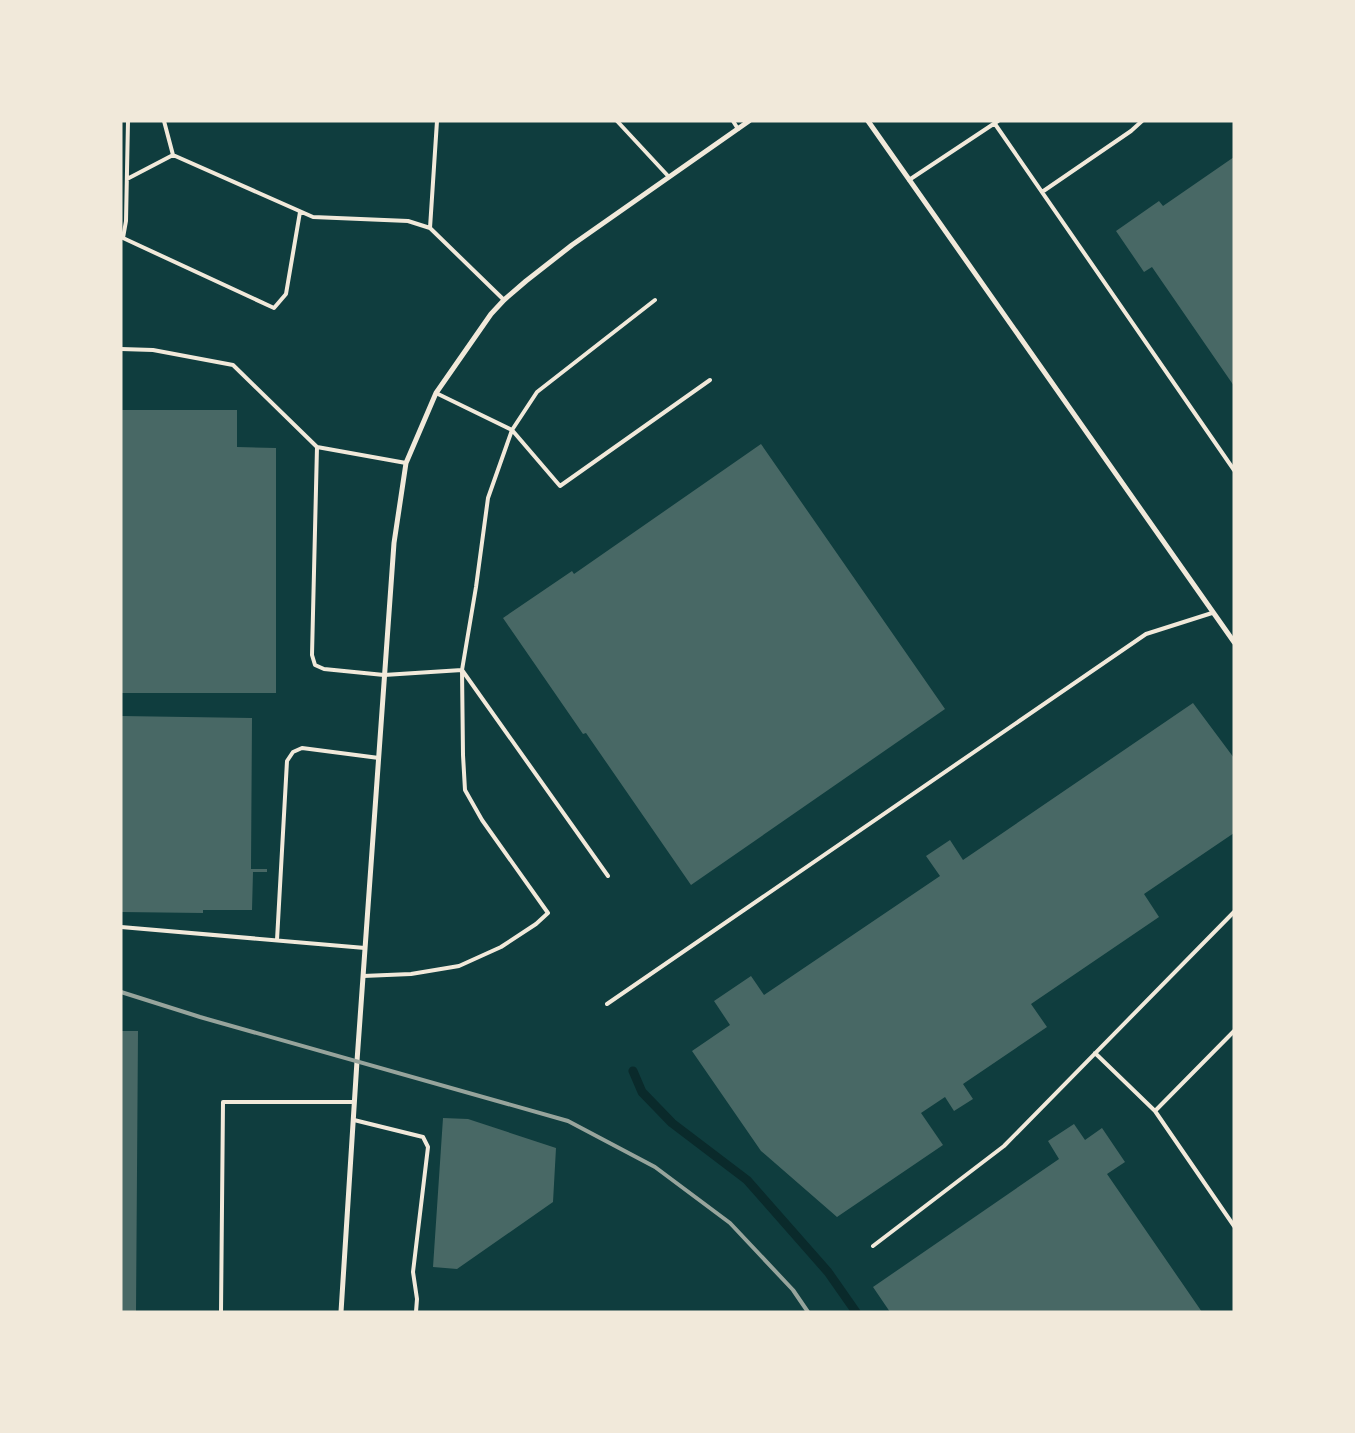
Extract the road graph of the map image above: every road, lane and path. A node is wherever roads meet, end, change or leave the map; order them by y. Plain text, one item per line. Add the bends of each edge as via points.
1 (128, 121) edge
2 (164, 121) edge
3 (437, 121) edge
4 (617, 121) edge
5 (733, 121) edge
6 (749, 121) edge
7 (868, 121) edge
8 (1142, 121) edge
9 (996, 122) edge
10 (738, 129) junction
11 (173, 155) junction
12 (669, 177) junction
13 (127, 179) junction
14 (909, 180) junction
15 (1042, 192) junction
16 (300, 212) junction
17 (430, 228) junction
18 (122, 238) edge
19 (504, 300) junction
20 (655, 300) dead end
21 (121, 349) edge
22 (710, 380) dead end
23 (436, 393) junction
24 (512, 430) junction
25 (317, 447) junction
26 (406, 463) junction
27 (1234, 470) edge
28 (1212, 613) junction
29 (1234, 642) edge
30 (462, 670) junction
31 (384, 674) junction
32 (379, 758) junction
33 (608, 876) dead end
34 (1234, 912) edge
35 (121, 926) edge
36 (277, 940) junction
37 (365, 948) junction
38 (363, 976) junction
39 (607, 1004) dead end
40 (1234, 1031) edge
41 (1096, 1053) junction
42 (354, 1102) junction
43 (1155, 1111) junction
44 (354, 1120) junction
45 (1234, 1226) edge
46 (873, 1246) dead end
47 (220, 1312) edge
48 (341, 1312) edge
49 (416, 1312) edge

1 - 13 lane
2 - 11 lane
3 - 17 lane
4 - 12 lane
5 - 10 lane
6 - 10 street
7 - 14 street
8 - 15 lane
9 - 14 lane
9 - 15 lane
10 - 12 street
11 - 13 lane
11 - 16 lane
12 - 19 street via 572,245
13 - 18 lane via 126,221
14 - 28 street
15 - 27 lane
16 - 17 lane via 313,217 408,221
16 - 18 lane via 286,294 274,308
17 - 19 lane
19 - 23 street
20 - 24 lane via 537,392
21 - 25 lane via 152,350 233,365
22 - 24 lane via 560,486
23 - 24 lane
23 - 26 street
24 - 30 lane via 488,498
25 - 26 lane
25 - 31 lane via 312,655 315,665 324,669
26 - 31 street via 394,543
28 - 29 street
28 - 39 lane via 1146,634
30 - 31 lane
30 - 33 lane
30 - 38 lane via 465,790 482,820 548,913 501,947 459,966 411,974
31 - 32 street
32 - 36 lane via 302,748 290,756
32 - 37 street
34 - 41 lane
35 - 36 lane
36 - 37 lane
37 - 38 street
38 - 42 street
40 - 43 lane
41 - 43 lane
41 - 46 lane via 1004,1146
42 - 44 street
42 - 47 lane via 223,1102
43 - 45 lane
44 - 48 street
44 - 49 lane via 423,1137 428,1147 413,1272

